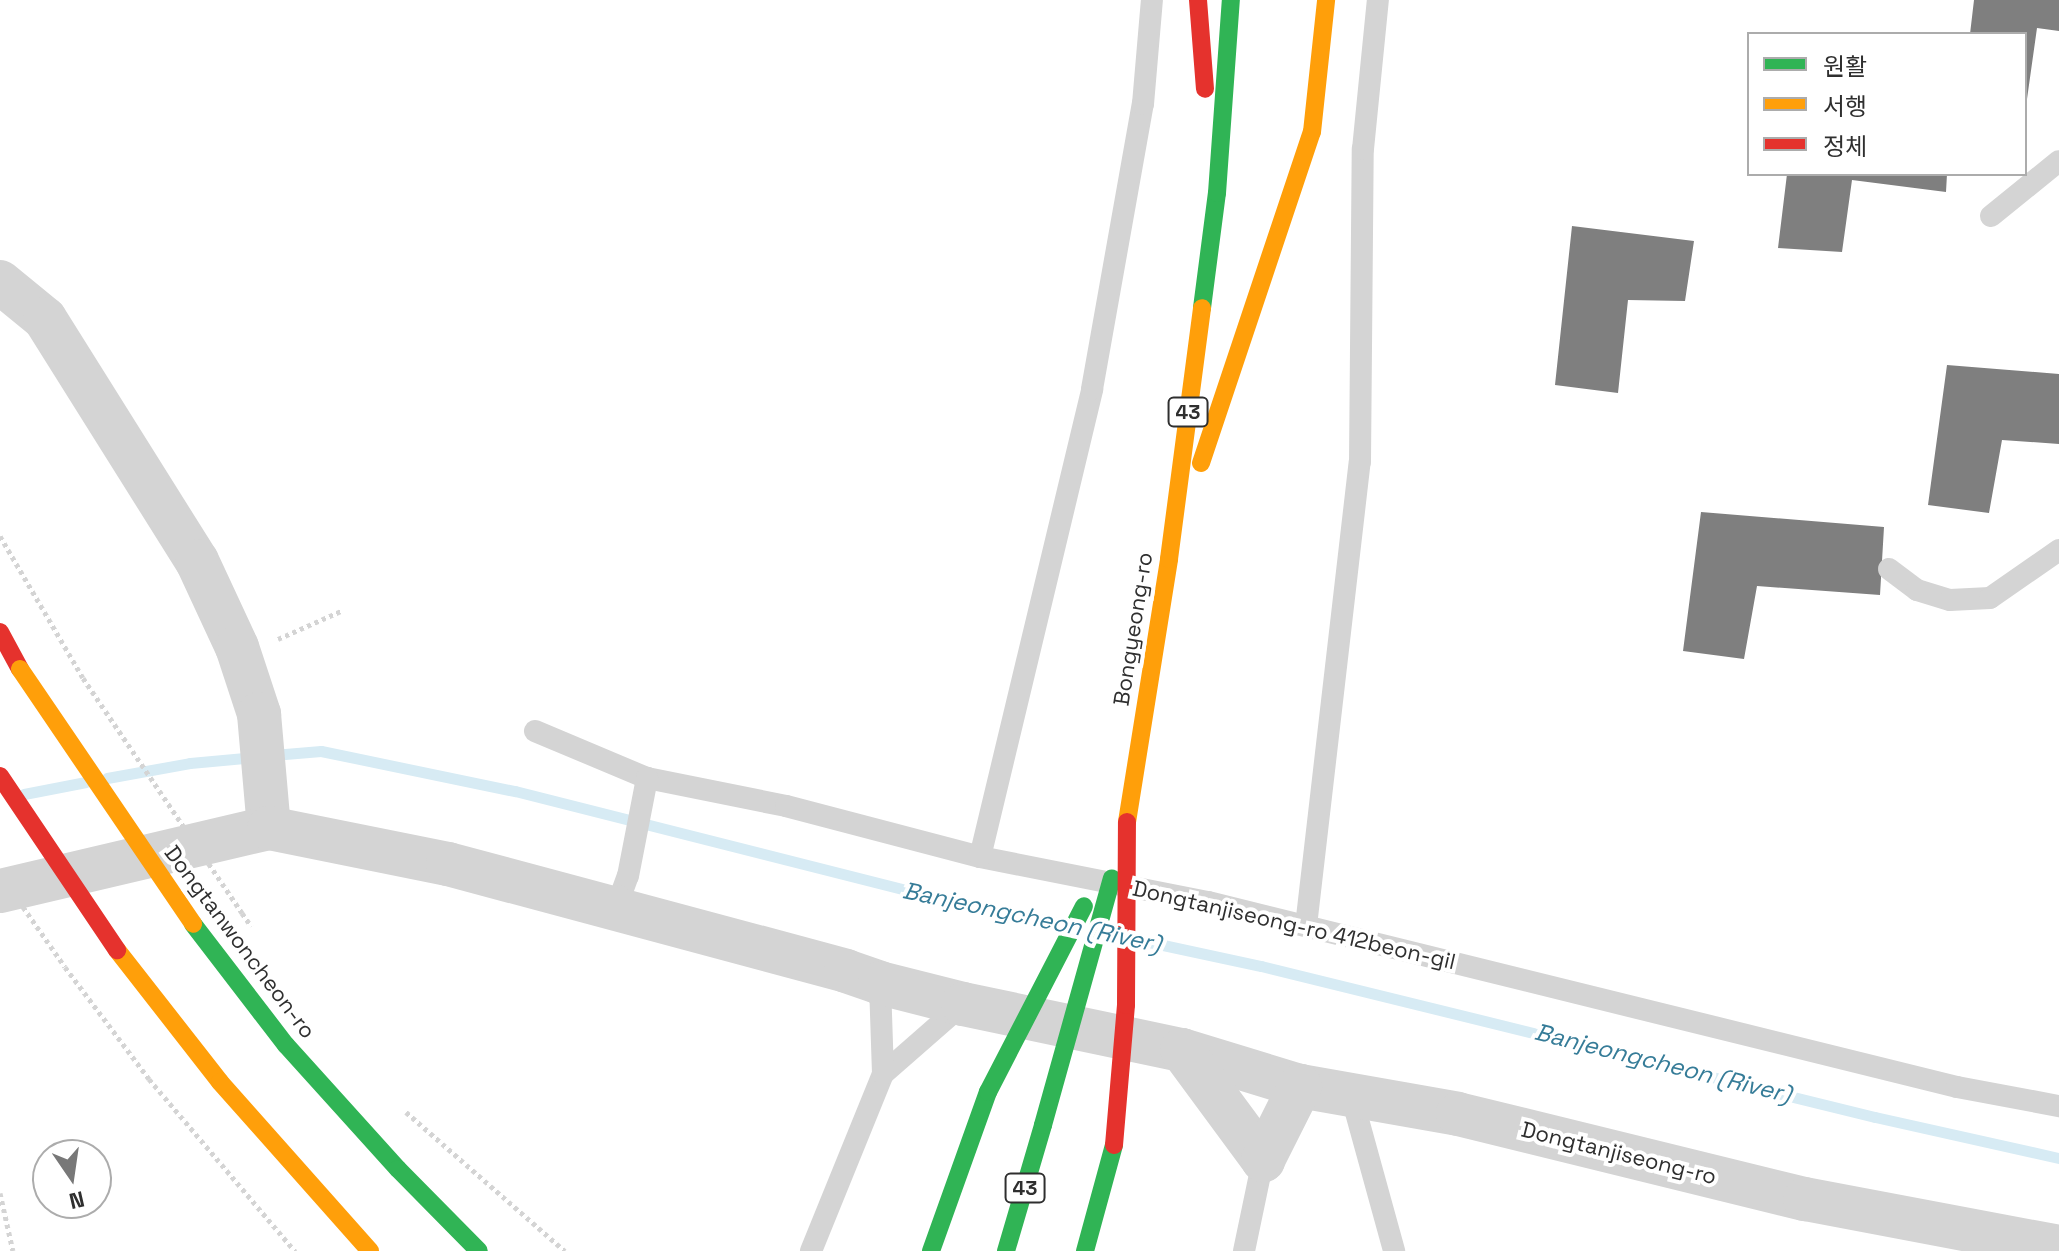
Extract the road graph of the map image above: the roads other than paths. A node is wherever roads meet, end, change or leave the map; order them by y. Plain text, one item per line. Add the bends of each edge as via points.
1 (1152, 0) edge
2 (1198, 0) edge
3 (1231, 0) edge
4 (1326, 0) edge
5 (1378, 0) edge
6 (2059, 161) edge
7 (1217, 193) junction
8 (1991, 216) dead end
9 (0, 282) edge
10 (2059, 550) edge
11 (1169, 559) junction
12 (1889, 569) dead end
13 (0, 632) edge
14 (535, 731) dead end
15 (0, 776) edge
16 (646, 787) junction
17 (269, 816) junction
18 (1127, 822) junction
19 (980, 857) junction
20 (0, 891) edge
21 (622, 893) junction
22 (1306, 926) junction
23 (880, 983) junction
24 (963, 1004) junction
25 (1182, 1050) junction
26 (883, 1074) junction
27 (1300, 1086) junction
28 (1352, 1098) junction
29 (2059, 1106) edge
30 (1263, 1160) junction
31 (2059, 1247) edge
32 (370, 1251) edge
33 (479, 1251) edge
34 (811, 1251) edge
35 (931, 1251) edge
36 (1006, 1251) edge
37 (1085, 1251) edge
38 (1244, 1251) edge
39 (1394, 1251) edge

1 - 19 lane via 1143,104 1092,389
2 - 7 main road
3 - 7 main road, Bongyeong-ro / 43
4 - 11 main road via 1312,132
5 - 22 lane via 1363,149 1360,462
6 - 8 lane
7 - 11 main road, Bongyeong-ro / 43
9 - 17 street via 45,319 197,561 241,657 259,714
10 - 12 lane via 1990,598 1950,600 1917,590
11 - 18 main road, Bongyeong-ro / 43
13 - 33 main road, Dongtanwoncheon-ro, bridge via 193,924 286,1045
14 - 16 lane, Dongtanjiseong-ro 412beon-gil
15 - 32 main road, bridge via 117,950 220,1082
16 - 19 lane, Dongtanjiseong-ro 412beon-gil via 786,806
16 - 21 lane
17 - 20 street
17 - 21 street, Dongtanjiseong-ro via 448,864
18 - 35 main road, bridge via 988,1092
18 - 36 main road, Bongyeong-ro / 43, bridge
18 - 37 main road, bridge via 1126,1005 1114,1145
19 - 22 lane, Dongtanjiseong-ro 412beon-gil
21 - 23 street, Dongtanjiseong-ro
22 - 29 lane, Dongtanjiseong-ro 412beon-gil via 1957,1087
23 - 24 street, Dongtanjiseong-ro
23 - 26 lane
24 - 25 street, Dongtanjiseong-ro
24 - 26 lane
25 - 27 street, Dongtanjiseong-ro
25 - 30 street
26 - 34 lane
27 - 28 street, Dongtanjiseong-ro
27 - 30 street
28 - 31 street, Dongtanjiseong-ro via 1458,1114 1805,1199
28 - 39 lane
30 - 38 lane

